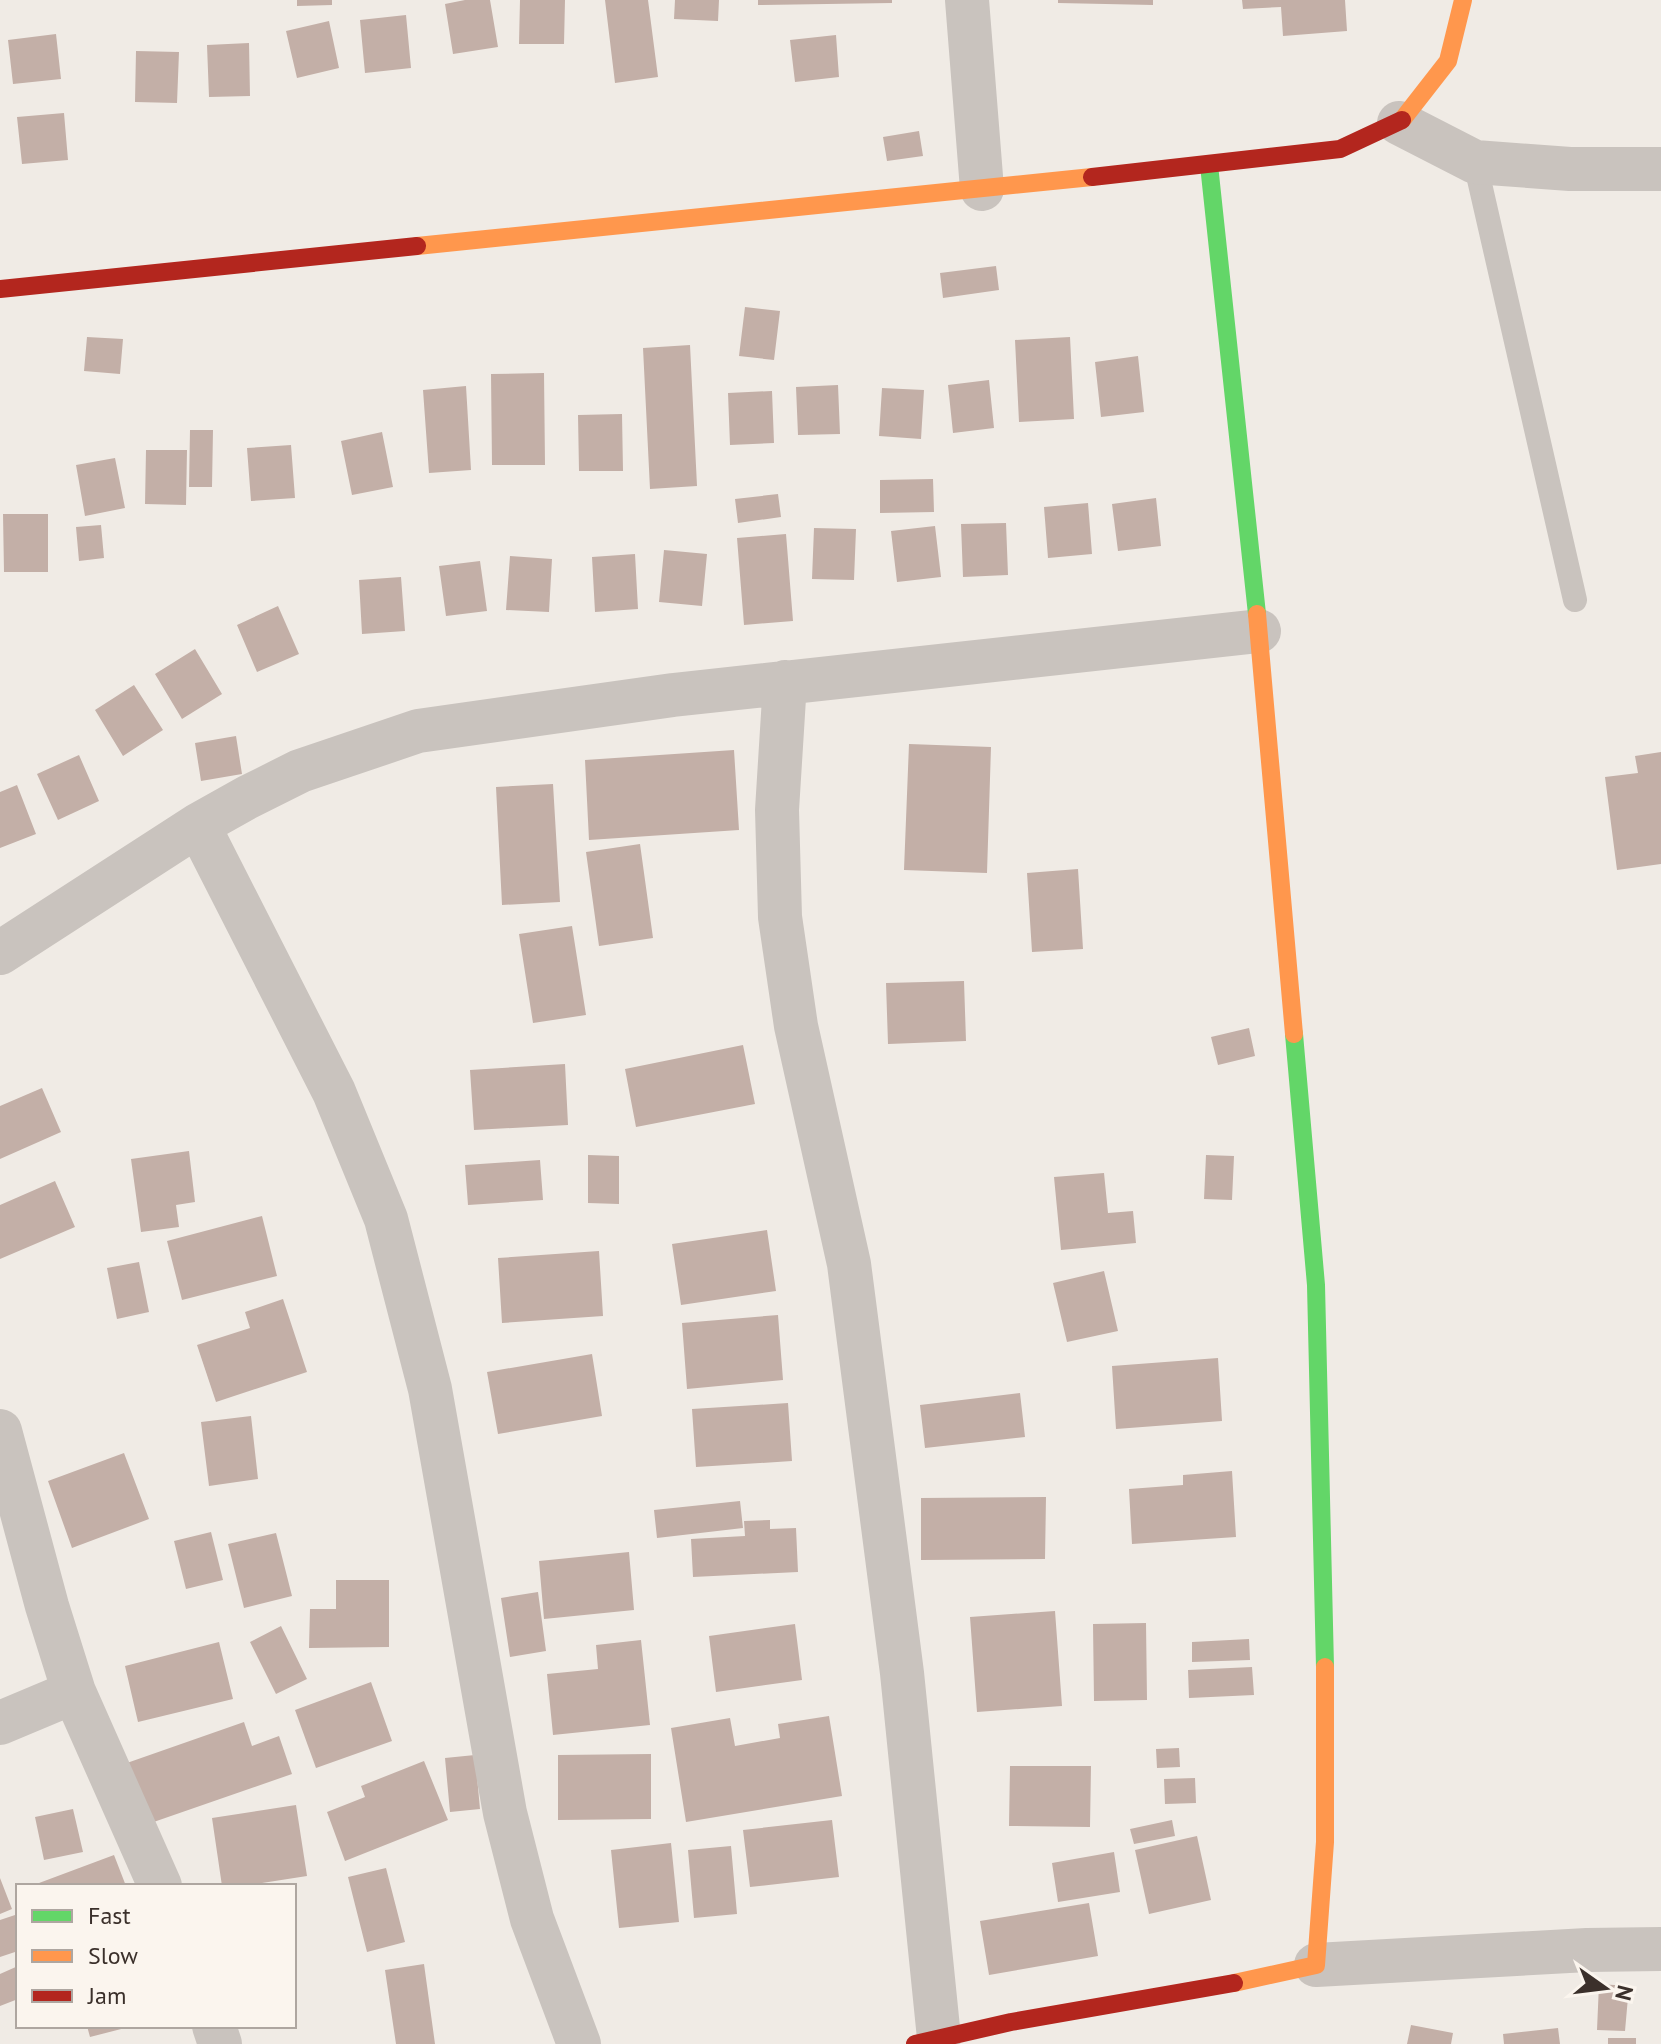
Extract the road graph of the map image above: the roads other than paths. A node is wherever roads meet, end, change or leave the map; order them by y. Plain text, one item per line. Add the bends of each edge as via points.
1 (967, 0) edge
2 (1463, 0) edge
3 (1399, 123) junction
4 (1475, 162) junction
5 (1209, 165) junction
6 (1661, 169) edge
7 (982, 189) junction
8 (0, 289) edge
9 (1575, 600) dead end
10 (1259, 631) junction
11 (785, 682) junction
12 (198, 825) junction
13 (0, 953) edge
14 (0, 1431) edge
15 (74, 1692) junction
16 (0, 1723) edge
17 (159, 1884) edge
18 (1661, 1949) edge
19 (1316, 1965) junction
20 (927, 2041) edge
21 (579, 2044) edge

1 - 7 street
2 - 3 street via 1448,61
3 - 4 street
3 - 5 street via 1340,149
4 - 6 street
4 - 9 lane
5 - 7 street
5 - 10 street
7 - 8 street
10 - 11 street
10 - 19 street via 1316,1285 1327,1730
11 - 12 street via 418,731 300,771
11 - 20 street via 777,810 780,917 796,1026 849,1264 902,1673
12 - 13 street
12 - 21 street via 334,1092 386,1219 430,1389 505,1813 532,1919
14 - 15 street
15 - 16 street
15 - 17 street
18 - 19 street
19 - 20 street

